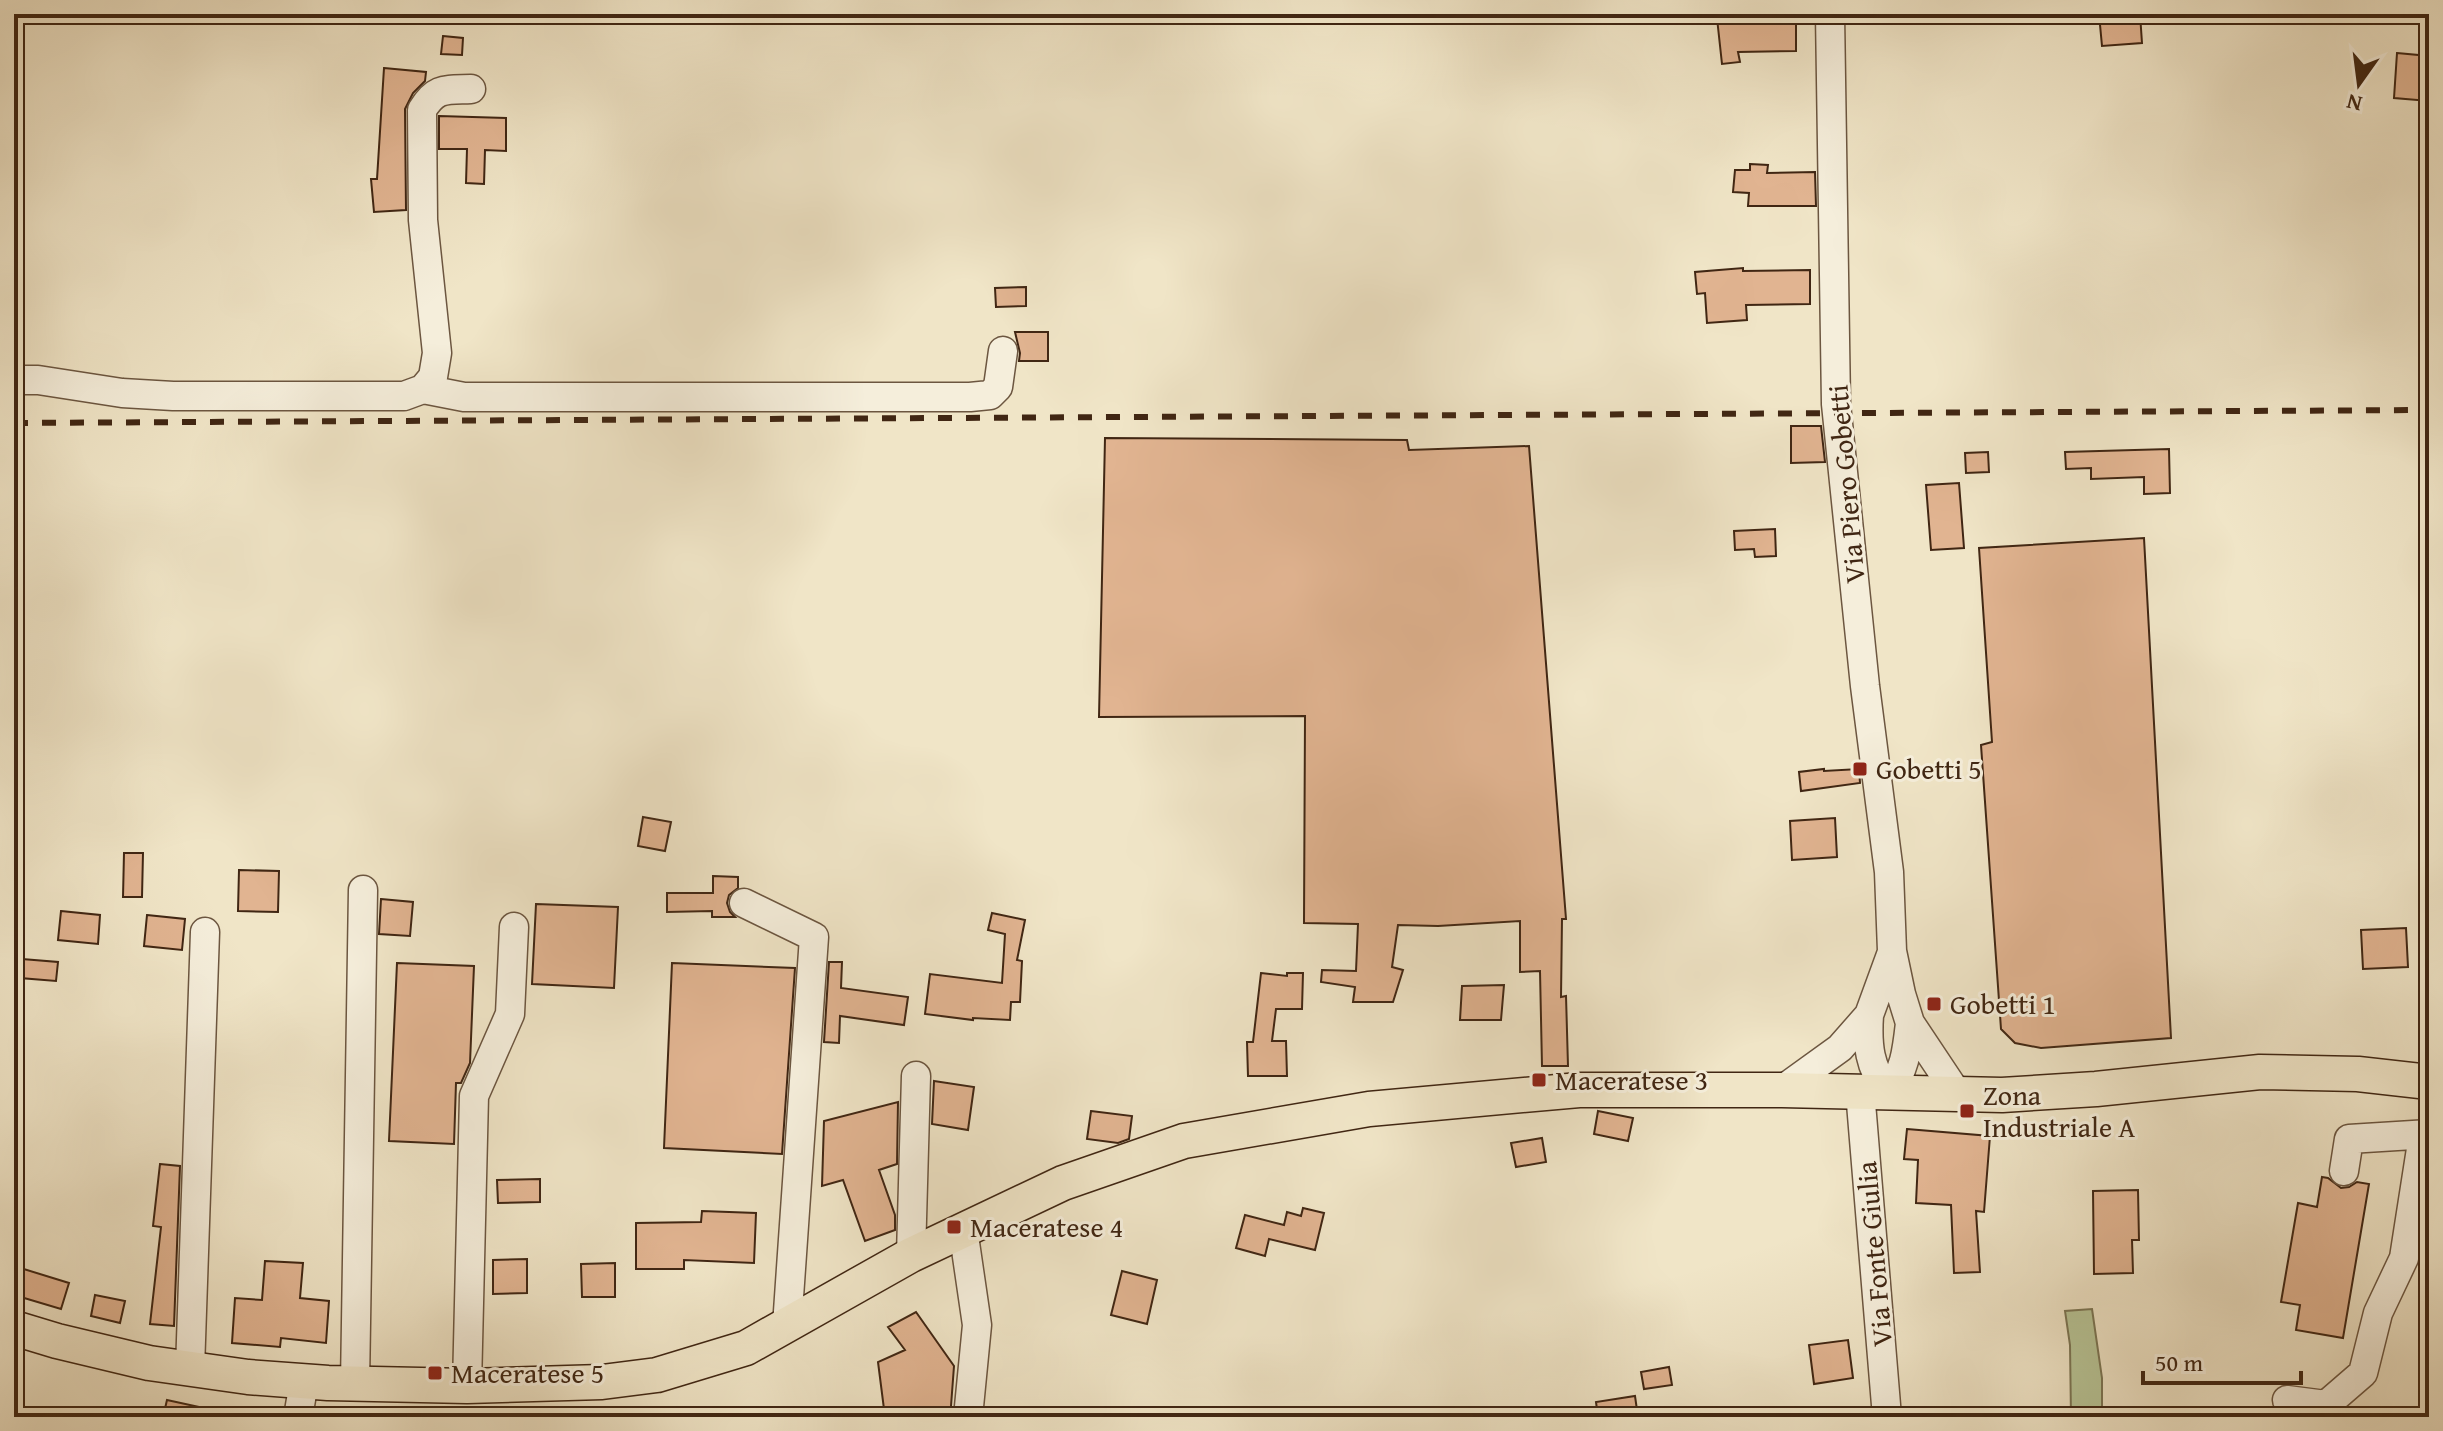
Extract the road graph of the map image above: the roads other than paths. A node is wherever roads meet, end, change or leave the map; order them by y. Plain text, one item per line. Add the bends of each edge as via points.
1 (1830, 14) edge
2 (471, 89) dead end
3 (1003, 351) dead end
4 (14, 380) edge
5 (423, 389) junction
6 (363, 890) dead end
7 (744, 903) dead end
8 (514, 927) dead end
9 (205, 932) dead end
10 (1892, 951) junction
11 (1869, 1015) junction
12 (1910, 1023) junction
13 (916, 1076) dead end
14 (2429, 1082) edge
15 (1782, 1090) junction
16 (1874, 1092) junction
17 (1958, 1095) junction
18 (2429, 1135) edge
19 (2344, 1171) dead end
20 (963, 1229) junction
21 (911, 1255) junction
22 (787, 1326) junction
23 (14, 1328) edge
24 (190, 1369) junction
25 (304, 1382) junction
26 (355, 1384) junction
27 (467, 1386) junction
28 (2287, 1400) dead end
29 (298, 1417) edge
30 (968, 1417) edge
31 (1887, 1417) edge

1 - 10 street, Via Piero Gobetti via 1836,404 1889,872
2 - 5 street via 442,90 430,96 422,110 423,220 437,353 433,377
3 - 5 street via 998,387 990,395 970,397 464,397
4 - 5 street via 173,396 404,396
6 - 26 street
7 - 22 street via 814,937
8 - 27 street via 510,1014 474,1096
9 - 24 street
10 - 11 street
10 - 12 street
11 - 15 street via 1840,1048
11 - 16 street
12 - 16 street via 1906,1062 1898,1079
12 - 17 street
13 - 21 street
14 - 17 main road via 2260,1072 2096,1089
15 - 16 main road
15 - 20 main road via 1579,1090 1353,1111 1184,1141 1063,1183
16 - 17 main road
16 - 31 street, Via Fonte Giulia
18 - 19 street via 2349,1139
18 - 28 street via 2421,1149 2404,1258 2378,1313 2363,1373 2326,1405
20 - 21 main road
20 - 30 street via 977,1325
21 - 22 main road
22 - 27 main road via 746,1348 657,1375
23 - 24 main road
24 - 25 main road
25 - 26 main road
25 - 29 street
26 - 27 main road

